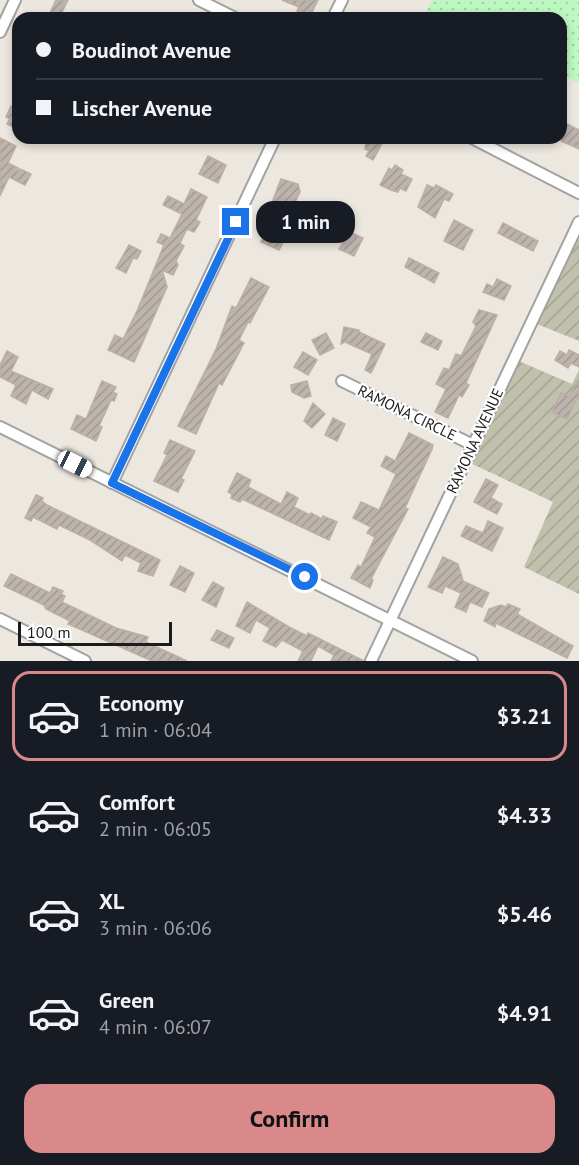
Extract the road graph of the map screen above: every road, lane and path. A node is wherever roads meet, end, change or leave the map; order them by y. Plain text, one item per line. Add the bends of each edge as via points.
1 (15, 0) edge
2 (199, 0) edge
3 (223, 12) edge
4 (0, 32) edge
5 (272, 144) edge
6 (484, 144) edge
7 (579, 193) edge
8 (579, 222) edge
9 (342, 381) dead end
10 (0, 427) edge
11 (473, 446) junction
12 (112, 483) junction
13 (0, 619) edge
14 (391, 619) junction
15 (63, 650) junction
16 (58, 661) edge
17 (85, 661) edge
18 (371, 661) edge
19 (472, 661) edge

1 - 4 street
2 - 3 street
5 - 12 street
6 - 7 street
8 - 11 street, RAMONA AVENUE
9 - 11 street, RAMONA CIRCLE
10 - 12 street
11 - 14 street, RAMONA AVENUE
12 - 14 street
13 - 15 street
14 - 18 street, RAMONA AVENUE
14 - 19 street
15 - 16 street
15 - 17 street

